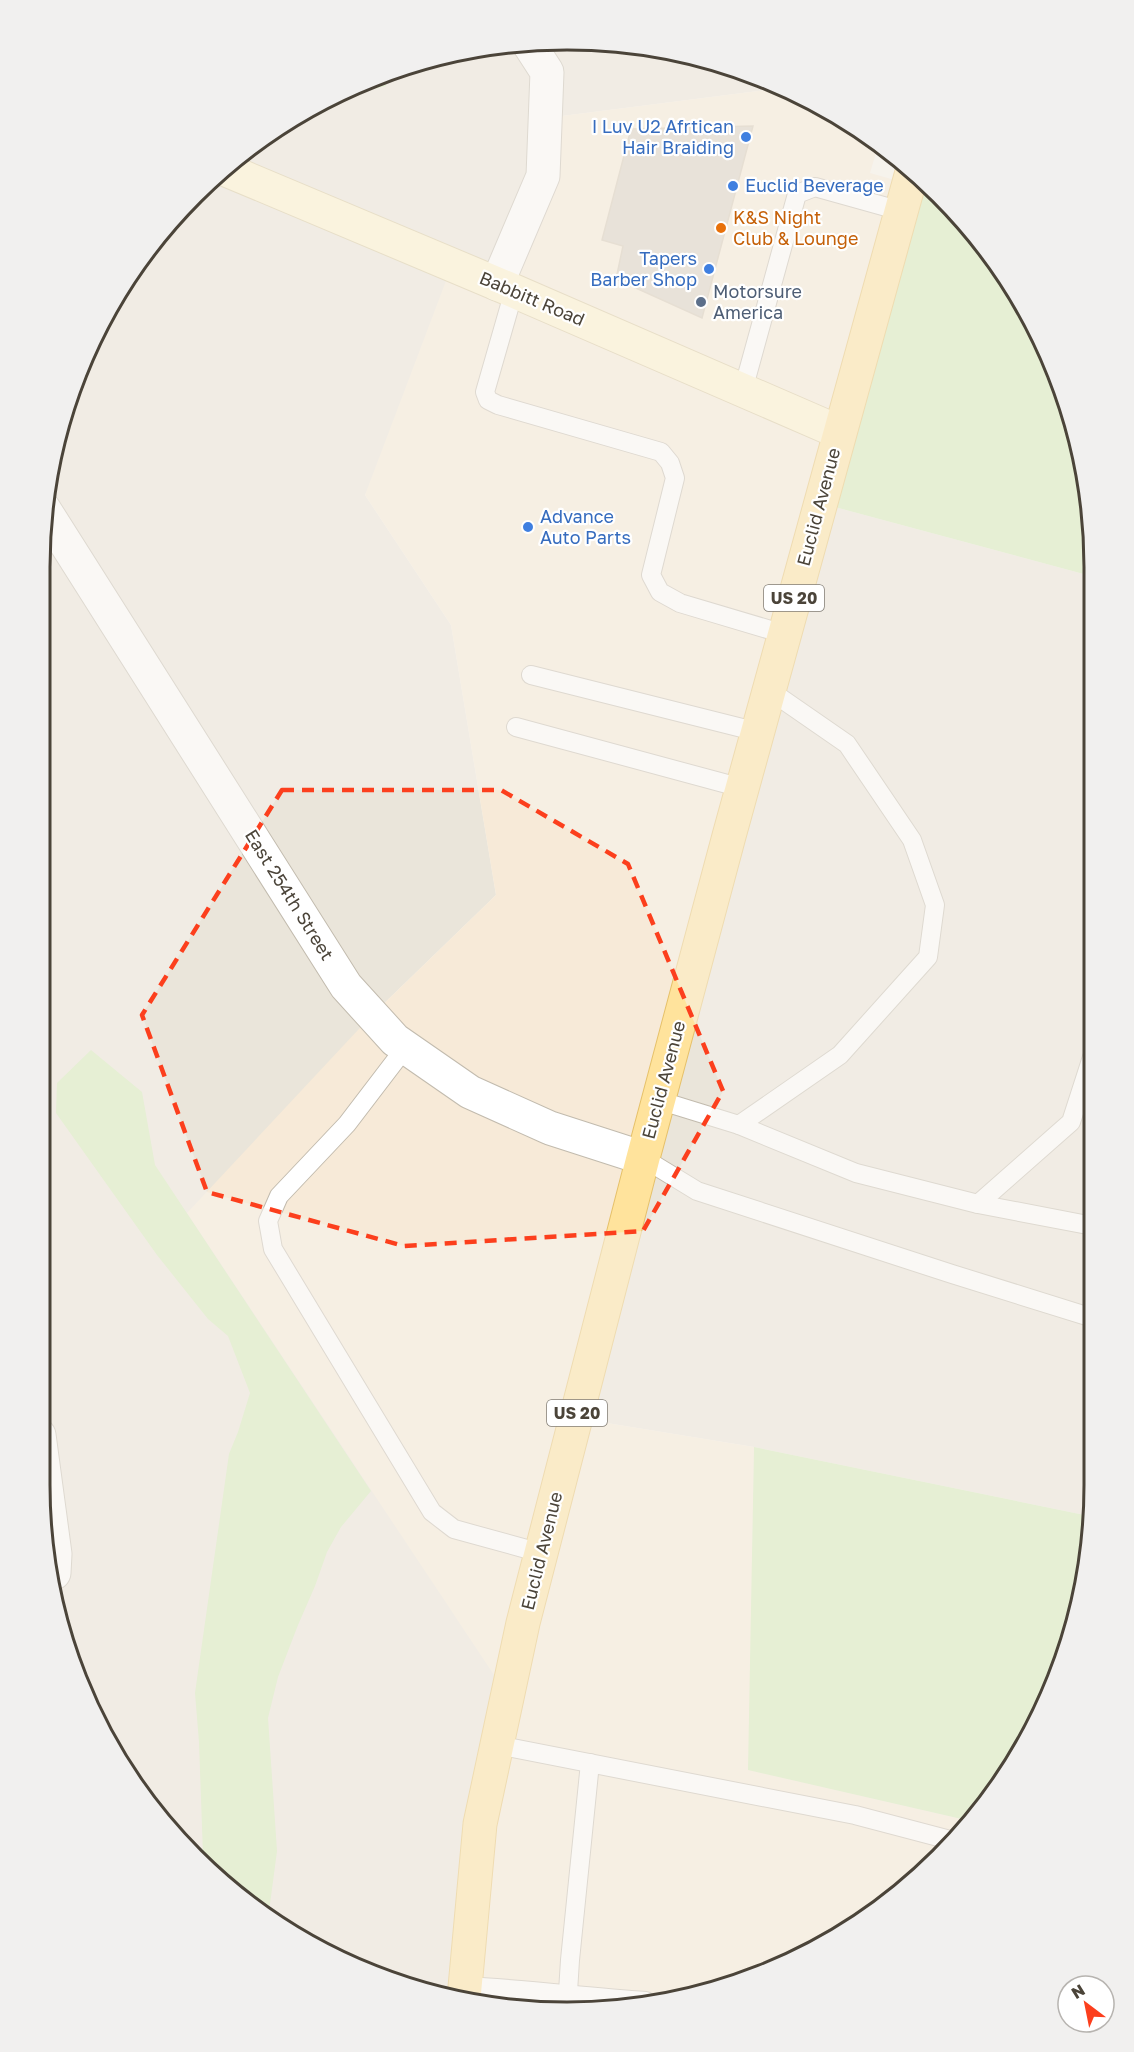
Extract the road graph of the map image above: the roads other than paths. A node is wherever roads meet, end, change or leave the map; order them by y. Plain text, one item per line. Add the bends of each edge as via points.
1 (533, 51) edge
2 (232, 173) edge
3 (910, 180) edge
4 (901, 211) junction
5 (506, 287) junction
6 (743, 390) junction
7 (839, 432) junction
8 (52, 522) edge
9 (784, 634) junction
10 (531, 675) dead end
11 (769, 690) junction
12 (516, 727) dead end
13 (758, 732) junction
14 (742, 788) junction
15 (405, 1047) junction
16 (1084, 1082) edge
17 (658, 1100) junction
18 (739, 1125) junction
19 (643, 1158) junction
20 (978, 1204) junction
21 (1084, 1224) edge
22 (1084, 1315) edge
23 (51, 1519) edge
24 (541, 1553) junction
25 (55, 1561) edge
26 (497, 1745) junction
27 (590, 1763) junction
28 (944, 1839) edge
29 (464, 1992) edge
30 (568, 2002) edge

1 - 5 street via 547,72 543,176
2 - 5 main road, Babbitt Road
3 - 4 main road, Euclid Avenue / US 20
4 - 6 lane via 815,188 797,194
4 - 7 main road, Euclid Avenue / US 20
5 - 6 main road, Babbitt Road
5 - 9 lane via 485,392 488,400 661,452 675,478 651,575 660,592 680,603
6 - 7 main road, Babbitt Road
7 - 9 main road, Euclid Avenue / US 20
8 - 15 street, East 254th Street via 346,986
9 - 11 main road, Euclid Avenue / US 20
10 - 13 lane
11 - 13 main road, Euclid Avenue / US 20
11 - 18 lane via 847,744 912,840 935,905 928,957 840,1055
12 - 14 lane
13 - 14 main road, Euclid Avenue / US 20
14 - 17 main road, Euclid Avenue / US 20
15 - 19 street, East 254th Street via 470,1092 550,1128
15 - 24 lane via 348,1124 279,1196 268,1221 273,1249 432,1512 454,1529
16 - 20 lane via 1071,1122
17 - 18 lane
17 - 19 main road, Euclid Avenue / US 20
18 - 20 lane via 856,1173
19 - 22 lane via 697,1191
19 - 24 main road, Euclid Avenue / US 20
20 - 21 lane
23 - 25 street
24 - 26 main road, Euclid Avenue / US 20
26 - 27 lane
26 - 29 main road, Euclid Avenue / US 20 via 480,1824
27 - 28 lane via 855,1815
27 - 30 lane
29 - 30 lane via 517,1989

